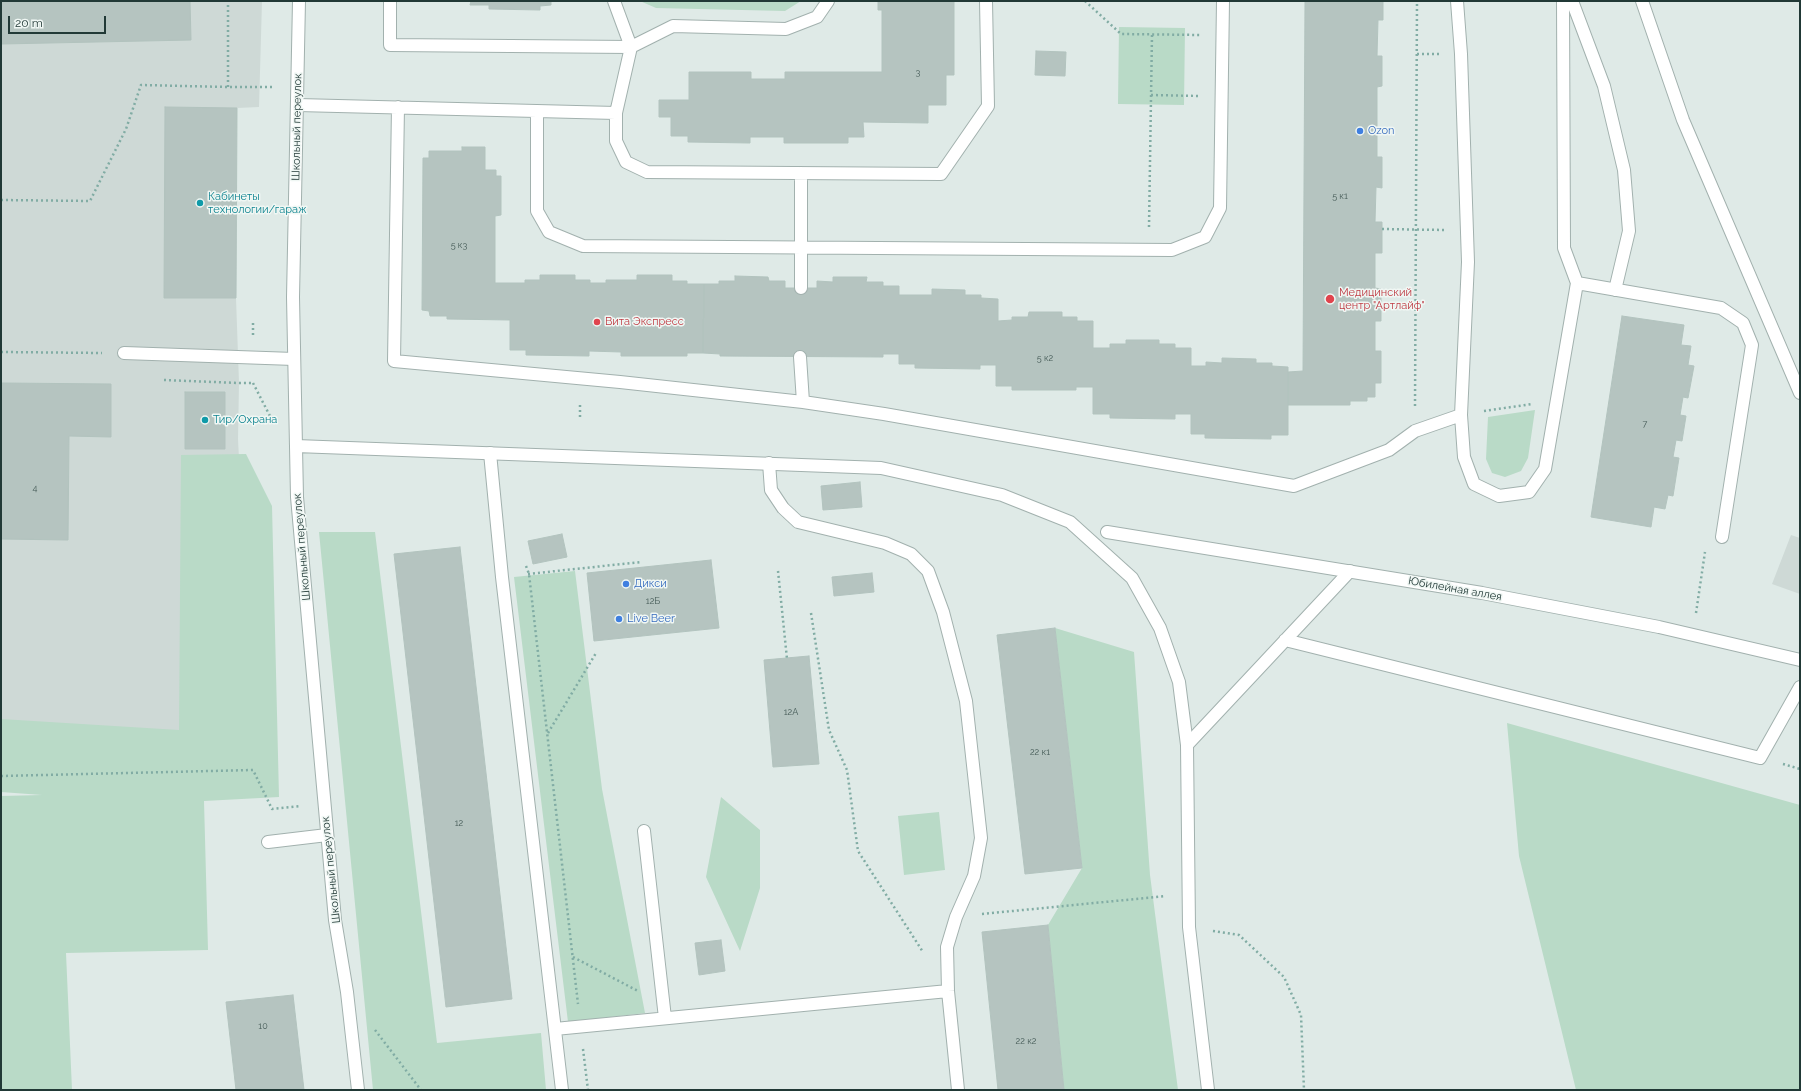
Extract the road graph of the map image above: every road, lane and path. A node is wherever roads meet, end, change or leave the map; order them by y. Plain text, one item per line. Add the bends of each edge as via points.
1 (228, 1) edge
2 (299, 1) edge
3 (390, 1) edge
4 (614, 1) edge
5 (828, 1) edge
6 (986, 1) edge
7 (1085, 1) edge
8 (1223, 1) edge
9 (1417, 1) edge
10 (1457, 1) edge
11 (1563, 1) edge
12 (1572, 1) edge
13 (1642, 1) edge
14 (1152, 34) junction
15 (1222, 35) junction
16 (631, 48) junction
17 (228, 88) junction
18 (298, 88) junction
19 (1152, 95) junction
20 (1221, 96) junction
21 (298, 105) junction
22 (398, 107) junction
23 (537, 111) junction
24 (616, 113) junction
25 (801, 173) junction
26 (1, 200) edge
27 (1382, 229) dead end
28 (1416, 230) junction
29 (1467, 230) junction
30 (801, 248) junction
31 (1149, 250) junction
32 (1577, 283) junction
33 (801, 288) dead end
34 (1615, 290) junction
35 (1, 352) edge
36 (124, 353) joint
37 (800, 357) dead end
38 (294, 359) junction
39 (1799, 388) edge
40 (1556, 400) junction
41 (803, 402) junction
42 (1461, 415) junction
43 (1415, 431) junction
44 (296, 446) junction
45 (490, 453) junction
46 (769, 463) junction
47 (1107, 532) dead end
48 (1722, 537) joint
49 (524, 560) dead end
50 (641, 562) dead end
51 (778, 571) dead end
52 (1350, 571) junction
53 (529, 574) junction
54 (502, 577) junction
55 (811, 613) dead end
56 (1693, 635) junction
57 (1285, 640) junction
58 (596, 653) dead end
59 (787, 659) dead end
60 (1800, 660) edge
61 (1800, 687) edge
62 (547, 734) junction
63 (1187, 745) junction
64 (525, 772) junction
65 (1, 776) edge
66 (301, 806) dead end
67 (644, 831) dead end
68 (327, 835) junction
69 (268, 842) dead end
70 (1169, 896) dead end
71 (956, 917) junction
72 (1189, 927) junction
73 (573, 956) junction
74 (926, 958) dead end
75 (547, 959) junction
76 (948, 991) junction
77 (663, 1005) junction
78 (665, 1018) junction
79 (581, 1026) junction
80 (374, 1029) dead end
81 (555, 1029) junction
82 (358, 1090) edge
83 (421, 1090) edge
84 (562, 1090) edge
85 (588, 1090) edge
86 (958, 1090) edge
87 (1208, 1090) edge
88 (1304, 1090) edge

1 - 17 path
2 - 18 street, Школьный переулок
3 - 16 street via 390,45
4 - 16 street
5 - 16 street via 817,17 786,29 673,26
6 - 25 street via 988,106 941,174
7 - 14 path via 1121,34
8 - 15 street
9 - 28 path
10 - 29 street
11 - 32 street via 1564,248
12 - 34 street via 1604,86 1624,170 1629,231
13 - 39 street via 1683,120
14 - 15 path
14 - 19 path
15 - 20 street
16 - 24 street
17 - 18 path
17 - 26 path via 142,85 126,129 90,201
18 - 21 street, Школьный переулок
19 - 20 path
19 - 31 path
20 - 31 street via 1220,208 1205,238 1172,250
21 - 22 street
21 - 38 street, Школьный переулок
22 - 23 street
22 - 41 street via 394,361
23 - 24 street
23 - 30 street via 537,211 549,232 583,246
24 - 25 street via 616,140 626,162 647,172
25 - 30 street
27 - 28 path
28 - 29 path
28 - 43 path
29 - 42 street via 1468,262
30 - 31 street
30 - 33 street
32 - 34 street
32 - 40 street
34 - 48 street via 1721,308 1743,323 1752,345
35 - 36 path
36 - 38 street
37 - 41 street
38 - 44 street, Школьный переулок
40 - 42 path
40 - 42 street via 1544,469 1528,492 1499,496 1474,484 1464,457
41 - 43 street via 892,415 1294,486 1389,450
42 - 43 street
44 - 45 street
44 - 68 street, Школьный переулок via 299,521
45 - 46 street
45 - 54 street
46 - 63 street via 881,468 1002,495 1070,522 1132,578 1160,628 1179,682
46 - 71 street via 771,490 783,508 798,522 885,543 911,554 928,571 943,612 966,701 981,838 974,876
47 - 52 street, Юбилейная аллея
48 - 56 path via 1706,545
49 - 53 path
50 - 53 path
51 - 59 path
52 - 56 street, Юбилейная аллея via 1482,593
52 - 57 street
53 - 54 path
53 - 62 path
54 - 64 street
55 - 74 path via 829,730 848,770 858,851
56 - 60 street, Юбилейная аллея
57 - 61 street via 1760,758
57 - 63 street
58 - 62 path
62 - 64 path
62 - 73 path
63 - 72 street
64 - 75 street
65 - 66 path via 253,770 272,809
67 - 77 street
68 - 69 street
68 - 82 street, Школьный переулок via 335,920
70 - 71 path
71 - 76 street via 947,947
72 - 87 street
72 - 88 path via 1239,935 1284,977 1301,1015
73 - 75 path
73 - 77 path
73 - 79 path
75 - 81 street
76 - 78 street
76 - 86 street
77 - 78 street
78 - 79 street
79 - 81 street
79 - 85 path
80 - 83 path
81 - 84 street

